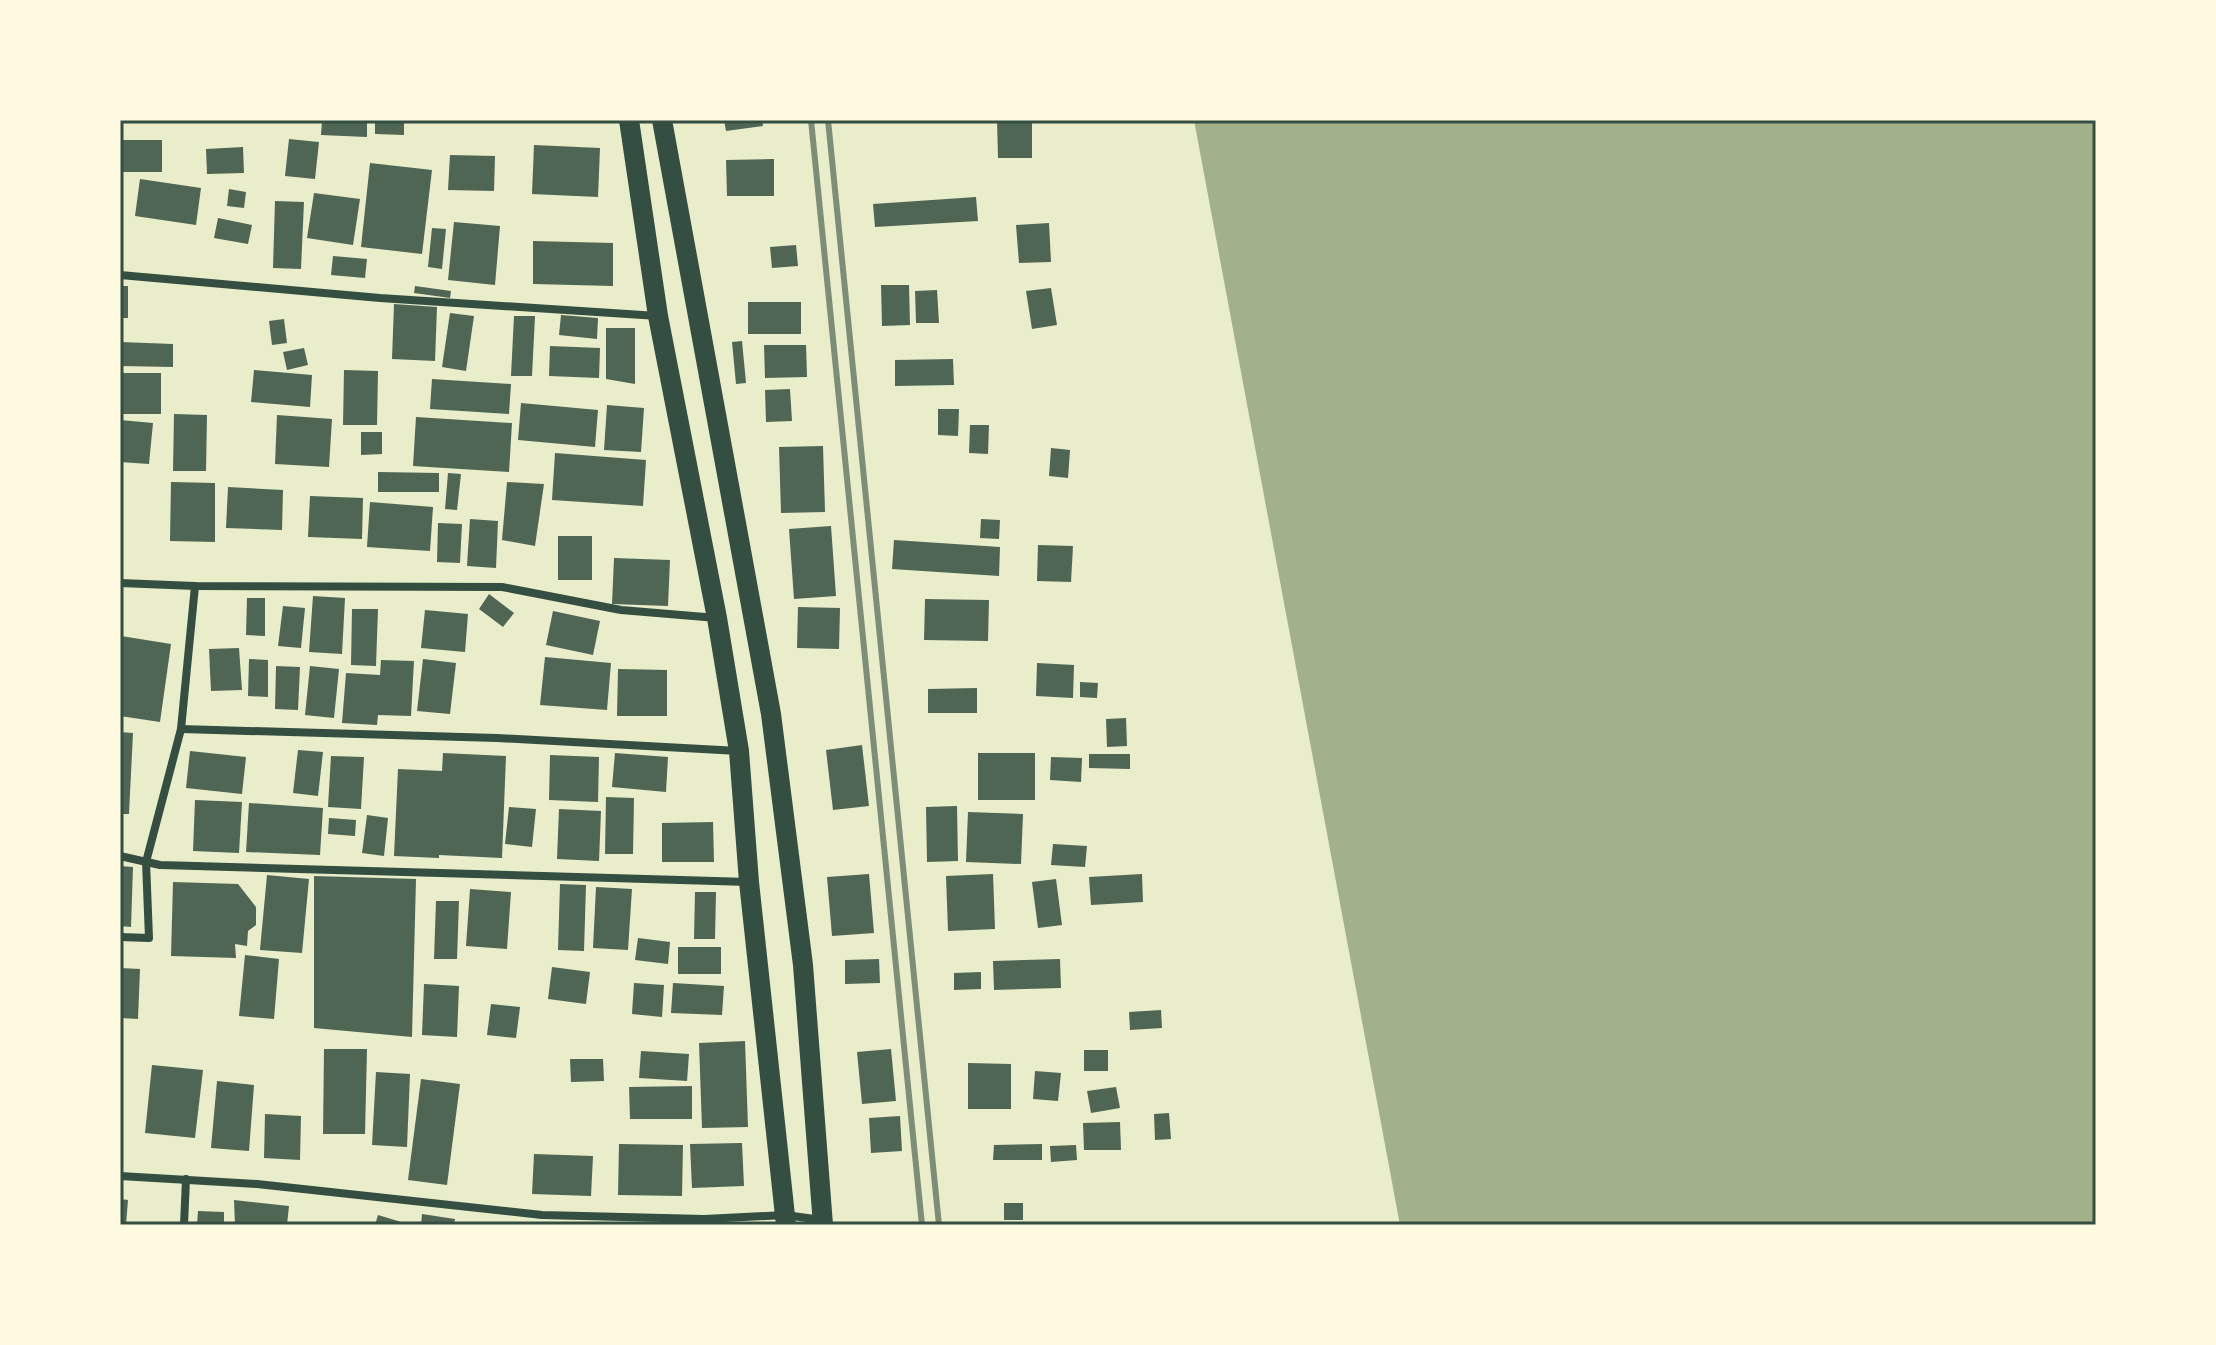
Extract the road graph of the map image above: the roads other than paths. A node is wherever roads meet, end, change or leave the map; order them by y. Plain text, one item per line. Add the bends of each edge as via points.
1 (629, 120) edge
2 (662, 120) edge
3 (120, 275) edge
4 (658, 316) junction
5 (120, 583) edge
6 (195, 586) junction
7 (717, 618) junction
8 (181, 729) junction
9 (739, 751) junction
10 (120, 856) edge
11 (146, 862) junction
12 (749, 882) junction
13 (120, 937) edge
14 (120, 1176) edge
15 (186, 1179) junction
16 (542, 1220) edge
17 (786, 1220) edge
18 (704, 1222) edge
19 (823, 1222) edge
20 (184, 1225) edge

1 - 4 main road
2 - 19 main road via 771,714 803,965
3 - 4 street
4 - 7 main road
5 - 6 street
6 - 7 street via 502,587 621,610
6 - 8 street
7 - 9 main road
8 - 9 street
8 - 11 street
9 - 12 main road
10 - 11 street
11 - 12 street
11 - 13 street via 149,938
12 - 17 main road
14 - 15 street
15 - 16 street
15 - 20 street
16 - 18 street
17 - 18 street
17 - 19 street

